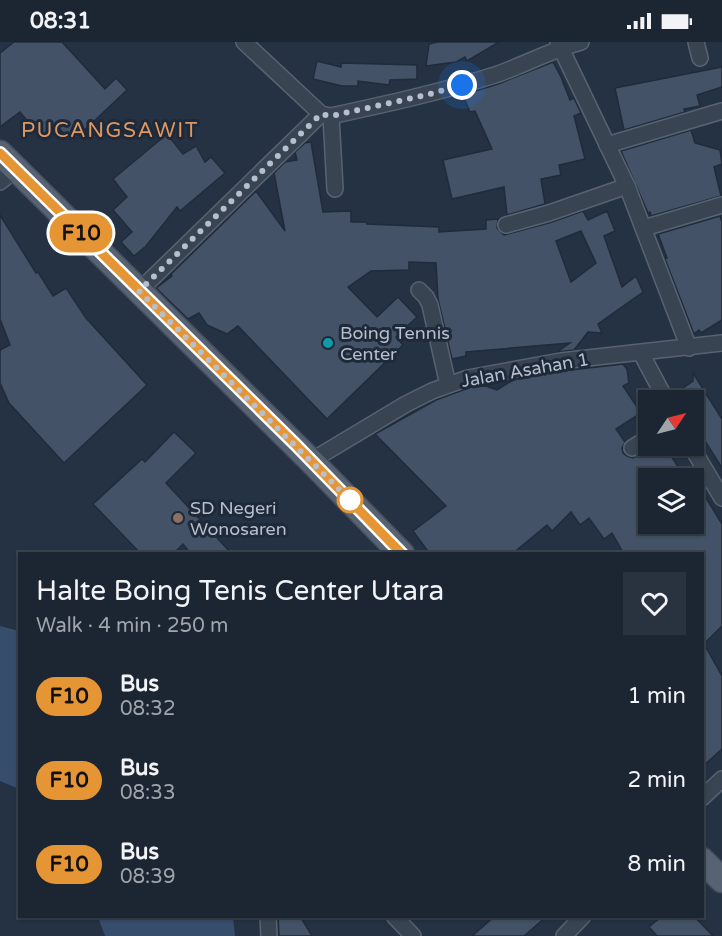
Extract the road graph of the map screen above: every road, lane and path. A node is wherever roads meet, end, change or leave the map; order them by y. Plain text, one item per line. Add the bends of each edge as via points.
1 (244, 42) edge
2 (581, 42) edge
3 (696, 42) edge
4 (560, 45) edge
5 (700, 58) dead end
6 (722, 111) edge
7 (326, 115) junction
8 (607, 145) junction
9 (5, 168) edge
10 (627, 186) junction
11 (335, 189) dead end
12 (722, 205) edge
13 (506, 225) dead end
14 (644, 228) junction
15 (419, 290) dead end
16 (139, 291) junction
17 (722, 344) edge
18 (689, 348) junction
19 (641, 353) junction
20 (448, 384) junction
21 (661, 390) edge
22 (638, 444) edge
23 (632, 448) dead end
24 (697, 456) edge
25 (311, 461) junction
26 (722, 498) edge
27 (399, 552) edge
28 (722, 779) edge
29 (704, 796) edge
30 (704, 862) edge
31 (722, 879) edge
32 (268, 918) edge
33 (396, 918) edge
34 (581, 918) edge
35 (269, 936) edge
36 (413, 936) edge
37 (564, 936) edge

1 - 7 street
2 - 4 street
3 - 5 street
4 - 7 street via 498,74 426,95
4 - 8 street
6 - 8 street
7 - 11 street
7 - 16 street
8 - 10 street
9 - 16 main road
10 - 13 street
10 - 14 street
12 - 14 street
14 - 18 street
15 - 20 street via 430,305
16 - 25 main road
17 - 18 street, Jalan Asahan 1
18 - 19 street, Jalan Asahan 1
19 - 20 street, Jalan Asahan 1 via 552,363
19 - 21 street
20 - 25 street, Jalan Asahan 1
22 - 23 street
24 - 26 street
25 - 27 main road
28 - 29 street
30 - 31 main road
32 - 35 street
33 - 36 street
34 - 37 street

